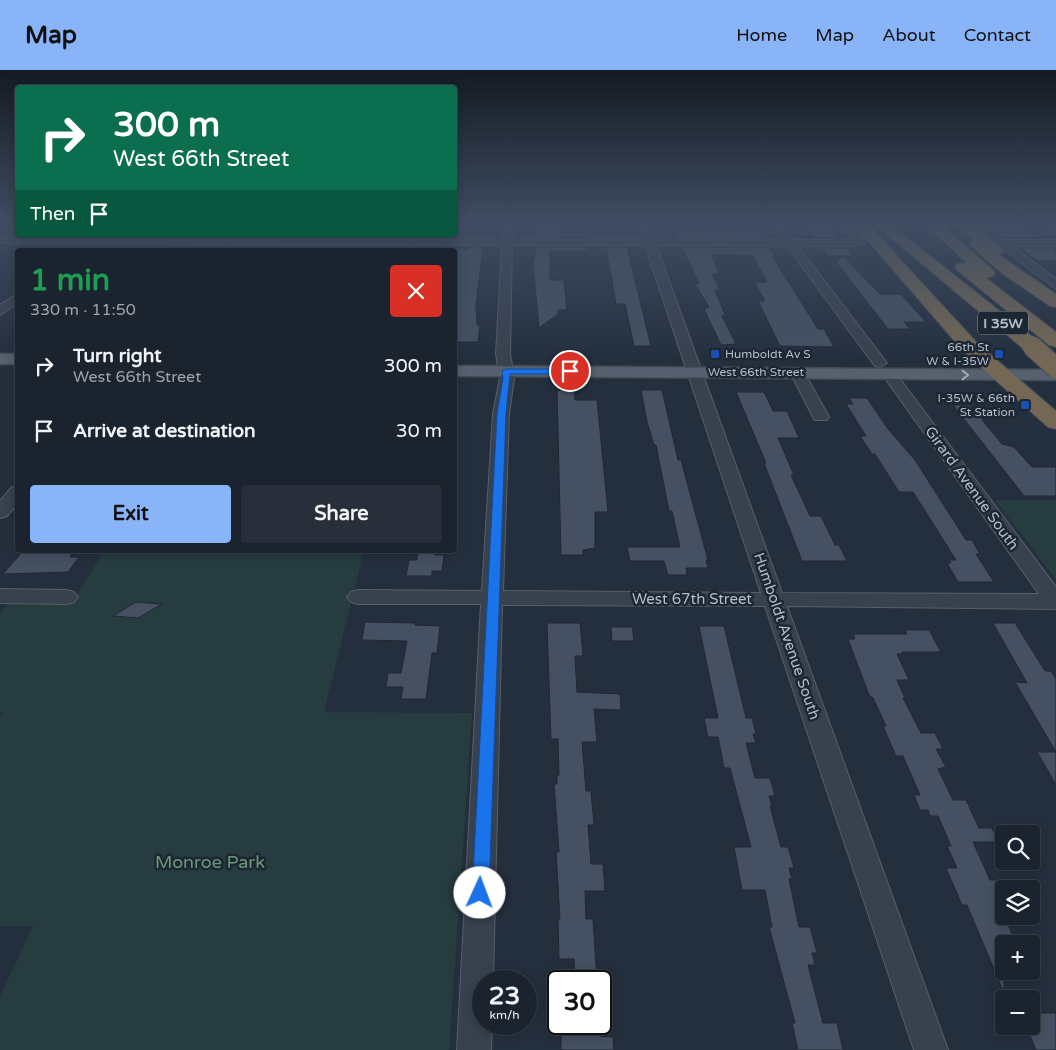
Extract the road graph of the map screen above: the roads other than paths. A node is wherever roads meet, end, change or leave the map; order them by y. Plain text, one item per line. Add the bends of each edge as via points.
1 (507, 268) edge
2 (658, 268) edge
3 (808, 268) edge
4 (900, 268) edge
5 (935, 268) edge
6 (964, 268) edge
7 (981, 268) edge
8 (1006, 268) edge
9 (1019, 268) edge
10 (1035, 268) edge
11 (1056, 284) edge
12 (1056, 296) edge
13 (15, 299) edge
14 (1056, 302) edge
15 (0, 311) edge
16 (1032, 321) junction
17 (1056, 341) edge
18 (0, 359) edge
19 (15, 359) edge
20 (457, 361) edge
21 (1056, 361) edge
22 (505, 366) junction
23 (692, 367) junction
24 (993, 368) junction
25 (1056, 368) edge
26 (0, 369) edge
27 (15, 369) edge
28 (884, 369) junction
29 (457, 371) edge
30 (797, 372) junction
31 (1056, 375) edge
32 (821, 417) dead end
33 (1053, 422) edge
34 (15, 494) edge
35 (0, 512) edge
36 (0, 596) edge
37 (67, 597) dead end
38 (358, 597) dead end
39 (492, 598) junction
40 (774, 600) junction
41 (1056, 602) edge
42 (474, 1050) edge
43 (931, 1050) edge

1 - 22 street
2 - 23 street, Humboldt Avenue South
3 - 28 street, Girard Avenue South
4 - 24 highway
5 - 25 highway, I 35W, bridge
6 - 16 highway, I 35W
7 - 16 highway via 1024,306
8 - 14 highway
9 - 12 highway
10 - 11 street
13 - 15 street
16 - 17 highway, I 35W
18 - 19 main road
20 - 22 main road, West 66th Street
21 - 24 main road, West 66th Street
22 - 23 main road, West 66th Street
22 - 29 main road, West 66th Street
22 - 39 street via 507,378 501,414
23 - 28 main road, West 66th Street
23 - 30 main road, West 66th Street
23 - 40 street, Humboldt Avenue South
24 - 28 main road, West 66th Street
24 - 31 main road, West 66th Street
24 - 33 highway
26 - 27 main road
28 - 30 main road, West 66th Street
28 - 41 street, Girard Avenue South
30 - 32 street
34 - 35 street
36 - 37 street
38 - 39 street, West 67th Street
39 - 40 street, West 67th Street
39 - 42 street
40 - 41 street, West 67th Street
40 - 43 street, Humboldt Avenue South

